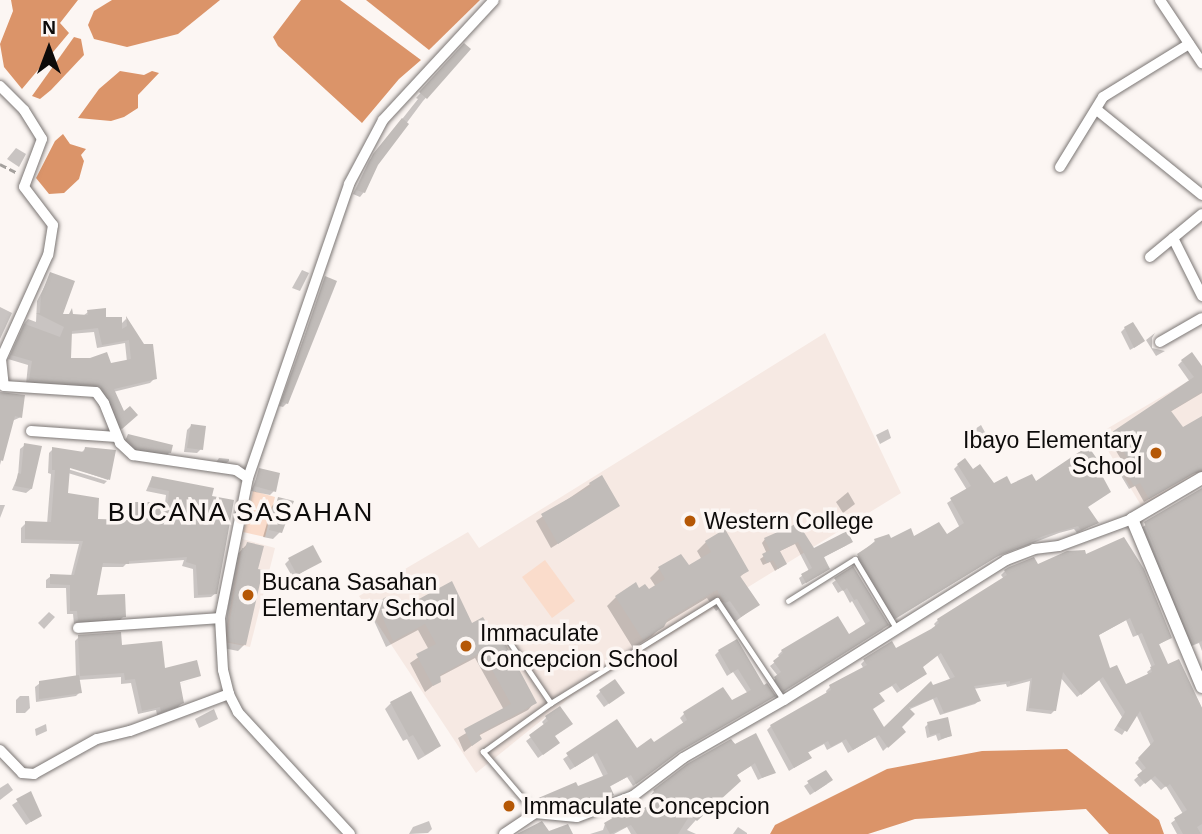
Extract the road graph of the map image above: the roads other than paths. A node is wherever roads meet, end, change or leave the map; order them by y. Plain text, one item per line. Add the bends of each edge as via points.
1 (494, 0) edge
2 (1160, 0) edge
3 (1189, 44) junction
4 (1202, 63) edge
5 (0, 86) edge
6 (1097, 110) junction
7 (1060, 167) dead end
8 (1202, 195) edge
9 (1202, 214) edge
10 (1172, 238) junction
11 (1150, 257) dead end
12 (1202, 296) edge
13 (1202, 318) edge
14 (1160, 342) dead end
15 (31, 431) dead end
16 (117, 436) junction
17 (248, 478) junction
18 (1202, 478) edge
19 (1132, 519) junction
20 (789, 601) dead end
21 (220, 618) junction
22 (78, 628) dead end
23 (897, 630) junction
24 (505, 635) dead end
25 (1202, 687) edge
26 (229, 694) junction
27 (784, 700) junction
28 (551, 703) junction
29 (0, 750) edge
30 (535, 813) junction
31 (350, 834) edge
32 (504, 834) edge

1 - 17 street via 383,120 349,184
2 - 3 street
3 - 4 street
3 - 6 street via 1103,97
5 - 16 street via 24,110 42,139 24,187 53,225 48,255 1,359 4,386 96,392
6 - 7 street
6 - 8 street
9 - 10 street
10 - 11 street
10 - 12 street
13 - 14 street
15 - 16 street
16 - 17 street via 133,454 236,470
17 - 21 street
18 - 19 street
19 - 23 street via 1059,547 1034,549 1006,560
19 - 25 street
20 - 23 lane via 855,559
21 - 22 street
21 - 26 street
23 - 27 street
24 - 28 lane
26 - 29 street via 97,739 34,774 23,774
26 - 31 street via 238,712
27 - 28 lane via 717,600
27 - 30 street via 683,758 633,796 577,817
28 - 30 lane via 483,752
30 - 32 street

